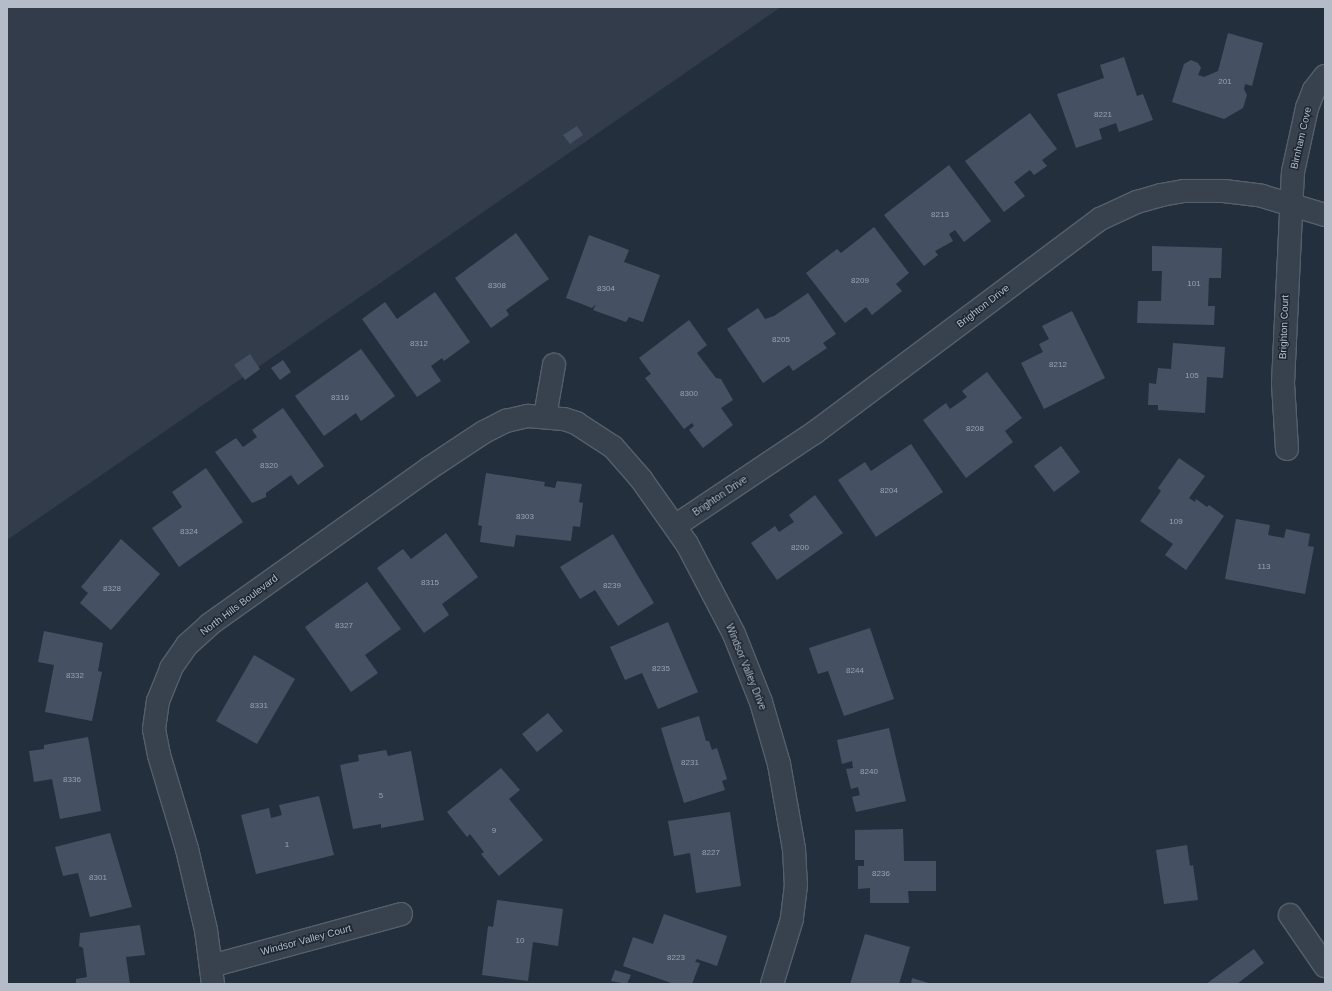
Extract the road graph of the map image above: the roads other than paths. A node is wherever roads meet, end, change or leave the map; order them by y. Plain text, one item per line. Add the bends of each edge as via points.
1 (1325, 76) edge
2 (1291, 205) junction
3 (1325, 215) edge
4 (554, 365) dead end
5 (536, 416) junction
6 (1287, 449) dead end
7 (675, 526) junction
8 (400, 914) dead end
9 (1290, 915) dead end
10 (1325, 966) edge
11 (212, 975) edge
12 (772, 984) edge

1 - 2 street, Birnham Cove via 1314,90 1307,108 1293,172
2 - 3 street, Brighton Drive
2 - 6 street, Brighton Court via 1283,383
2 - 7 street, Brighton Drive via 1242,192 1184,191 1137,202 1100,219 814,433
4 - 5 street
5 - 7 street, Windsor Valley Drive via 576,423 613,447 641,478
5 - 11 street, North Hills Boulevard via 506,421 484,432 422,473 210,624 187,645 171,668 158,701 154,730 188,856
7 - 12 street, Windsor Valley Drive via 734,634 761,702 779,764 794,850 796,885 792,919
8 - 11 street, Windsor Valley Court
9 - 10 street

